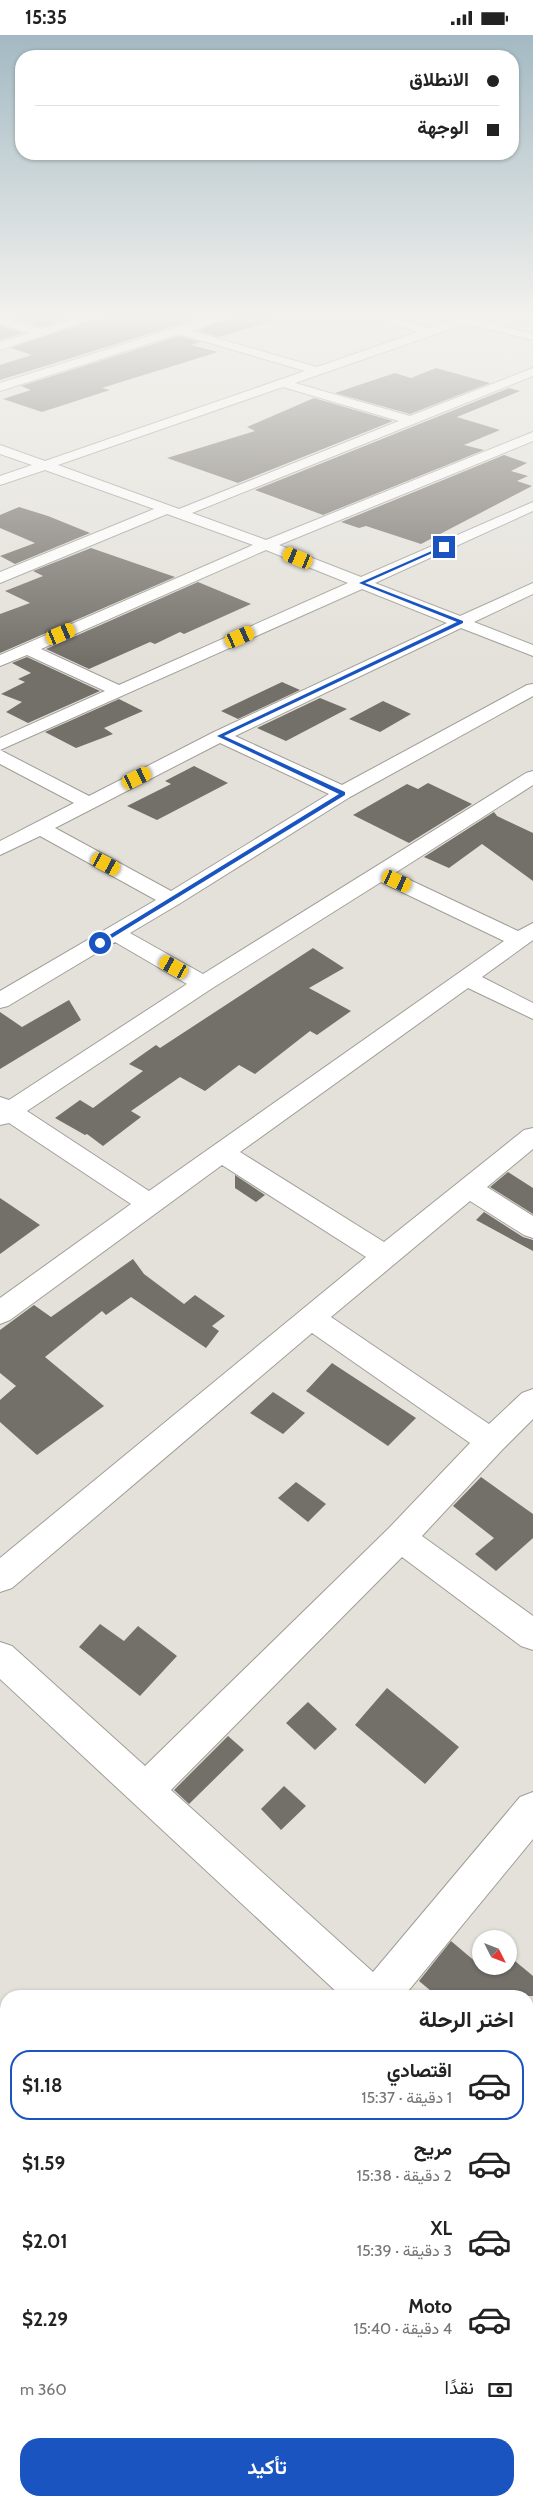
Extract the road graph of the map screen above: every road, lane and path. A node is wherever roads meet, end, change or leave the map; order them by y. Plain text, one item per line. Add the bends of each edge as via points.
1 (149, 429) edge
2 (390, 429) edge
3 (533, 435) edge
4 (511, 445) junction
5 (0, 449) edge
6 (533, 451) edge
7 (44, 466) junction
8 (0, 481) edge
9 (533, 506) edge
10 (172, 512) junction
11 (266, 545) junction
12 (0, 578) edge
13 (361, 583) junction
14 (533, 588) edge
15 (461, 622) junction
16 (27, 649) junction
17 (533, 651) edge
18 (0, 661) edge
19 (533, 689) edge
20 (118, 691) junction
21 (220, 736) junction
22 (0, 745) edge
23 (0, 757) edge
24 (533, 777) edge
25 (343, 793) junction
26 (88, 803) junction
27 (40, 828) junction
28 (0, 849) edge
29 (379, 873) junction
30 (172, 900) junction
31 (116, 934) junction
32 (526, 935) edge
33 (467, 978) junction
34 (203, 984) junction
35 (2, 998) edge
36 (533, 1012) edge
37 (3, 1111) edge
38 (533, 1136) edge
39 (221, 1152) junction
40 (468, 1188) junction
41 (148, 1203) junction
42 (533, 1228) edge
43 (385, 1256) junction
44 (0, 1313) edge
45 (311, 1318) junction
46 (533, 1401) edge
47 (491, 1441) junction
48 (400, 1538) junction
49 (0, 1578) edge
50 (533, 1635) edge
51 (0, 1657) edge
52 (145, 1791) junction
53 (533, 1810) edge
54 (363, 1990) edge
55 (384, 1990) edge

1 - 7 street
2 - 10 street
3 - 4 street
4 - 6 street
4 - 11 street
5 - 7 street
7 - 8 street
7 - 10 street
9 - 13 street
10 - 11 street
10 - 12 street
11 - 13 street
11 - 16 street
13 - 15 street
13 - 20 street
14 - 15 street
15 - 17 street
15 - 21 street
16 - 18 street
16 - 20 street
19 - 25 street
20 - 22 street
21 - 25 street
21 - 26 street
23 - 26 street
24 - 29 street
25 - 30 street
26 - 27 street
27 - 28 street
27 - 30 street
29 - 32 street
29 - 34 street
30 - 31 street
31 - 34 street
31 - 35 street
32 - 33 street
33 - 36 street
33 - 39 street
34 - 37 street
37 - 41 street
38 - 40 street
39 - 41 street
39 - 43 street
40 - 42 street
40 - 43 street
41 - 44 street
43 - 45 street
45 - 47 street
45 - 49 street
46 - 47 street
47 - 48 street
48 - 50 street
48 - 52 street
51 - 52 street
52 - 54 street
53 - 55 street

